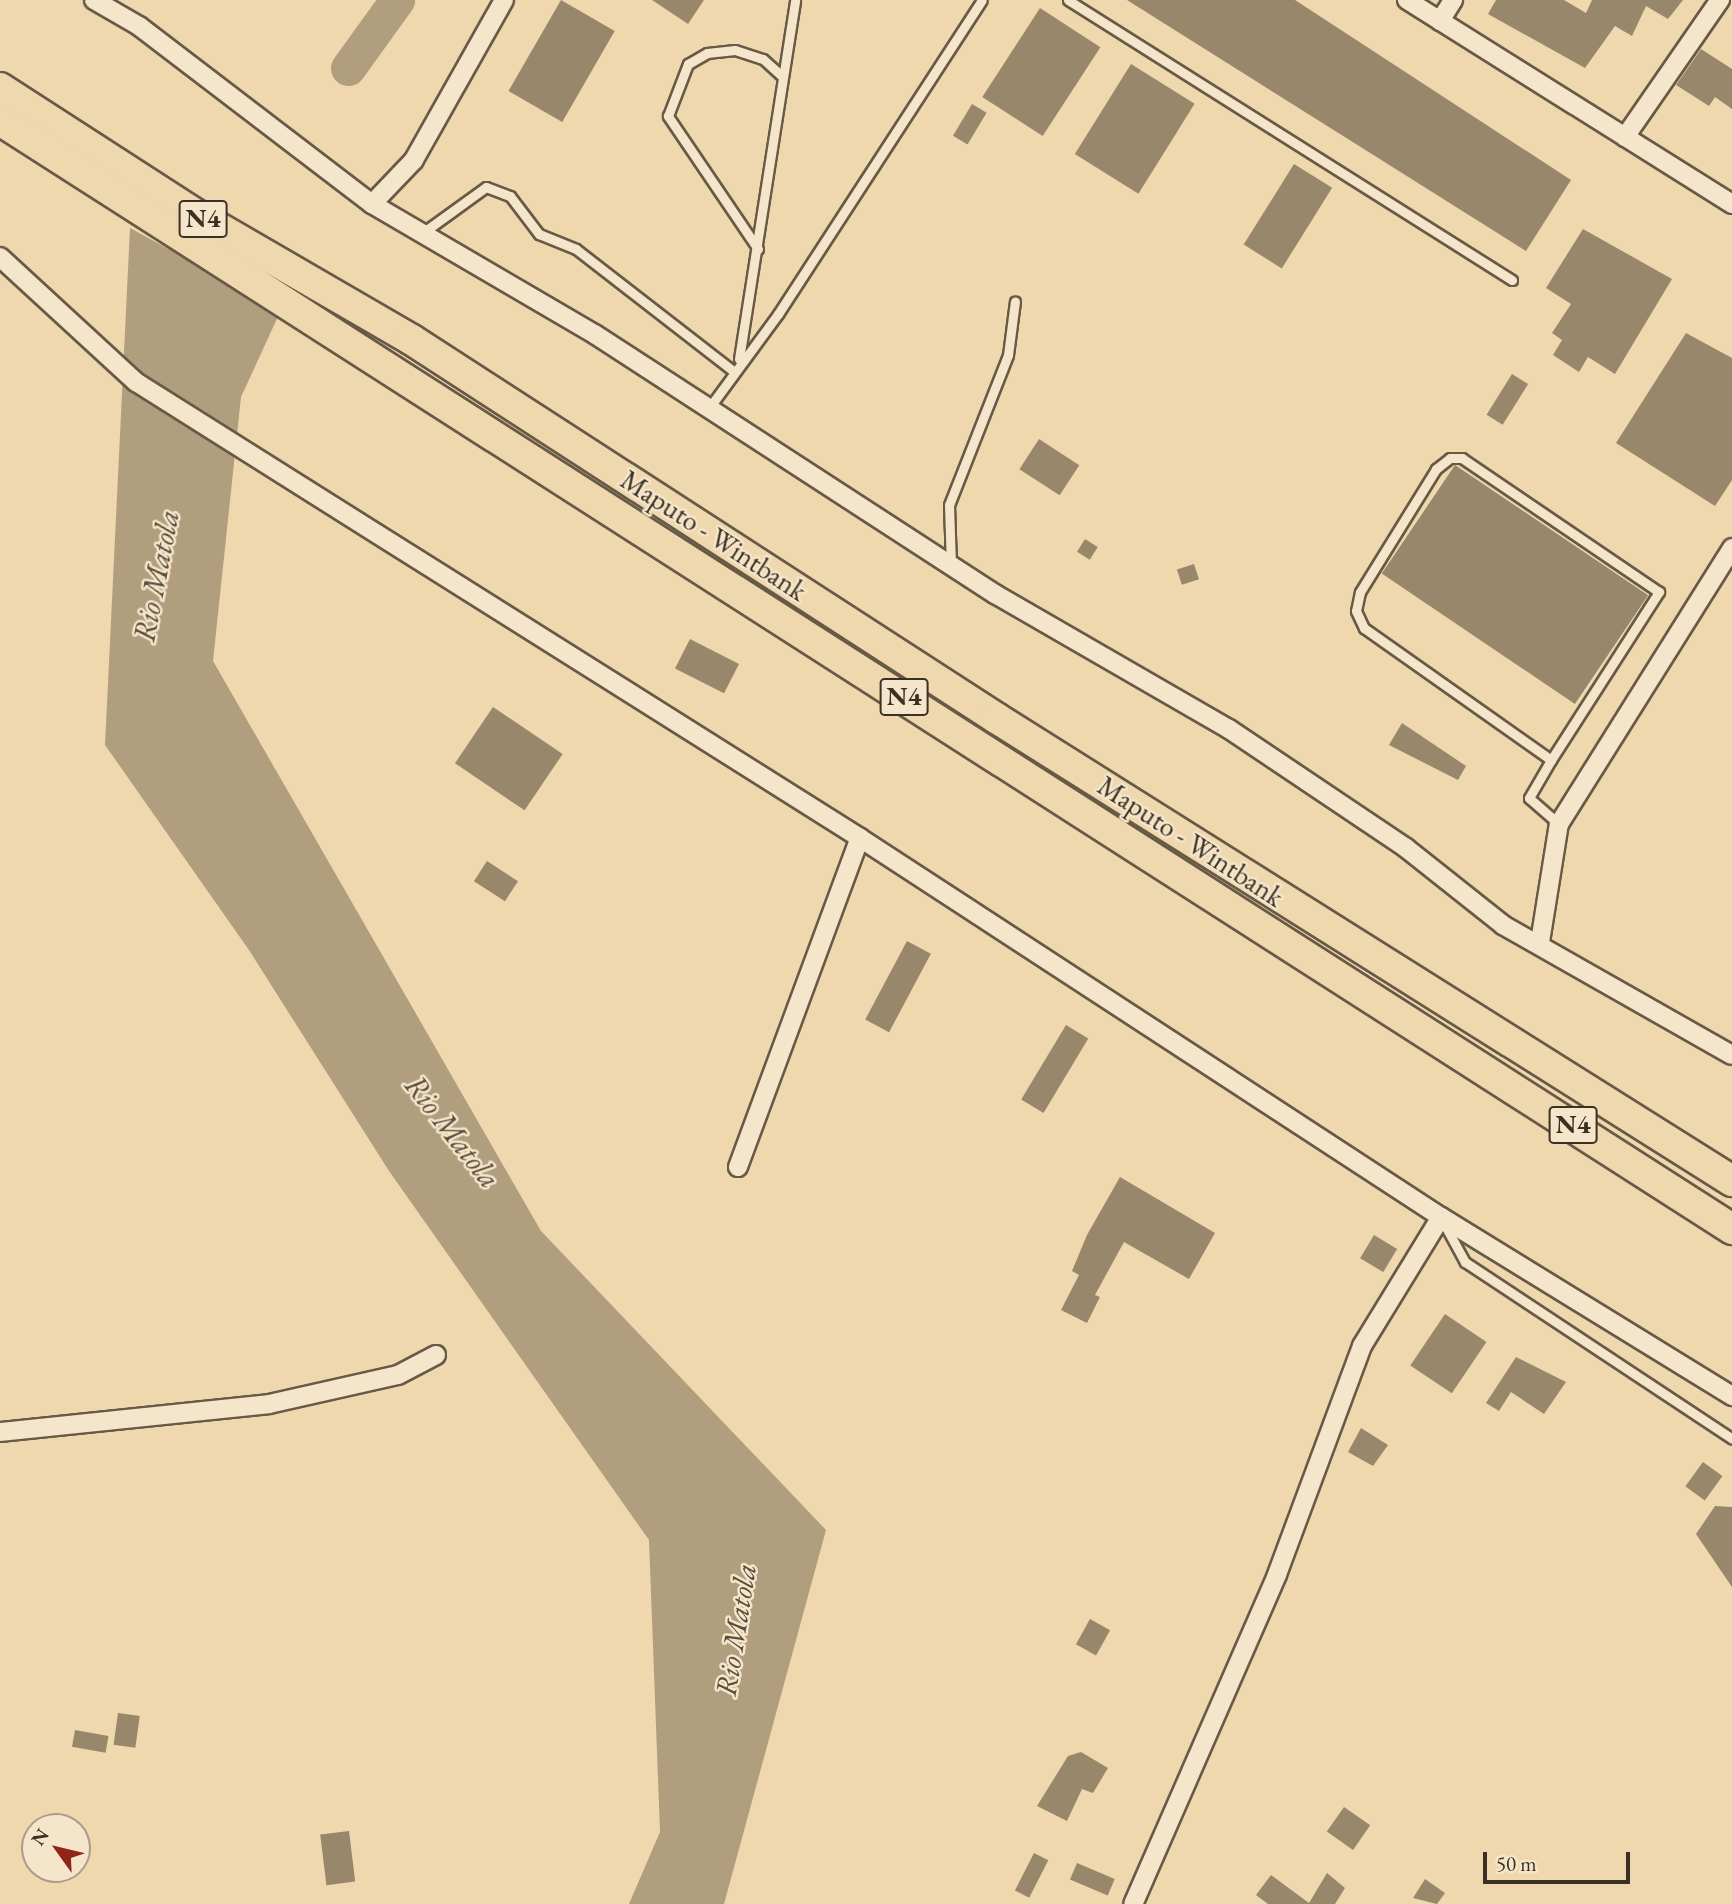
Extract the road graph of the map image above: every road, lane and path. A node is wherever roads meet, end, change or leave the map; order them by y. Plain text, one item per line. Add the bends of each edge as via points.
1 (94, 0) edge
2 (504, 0) edge
3 (795, 0) edge
4 (982, 0) edge
5 (1068, 0) edge
6 (1407, 0) edge
7 (1453, 0) edge
8 (1720, 0) edge
9 (1440, 21) junction
10 (781, 75) junction
11 (0, 88) edge
12 (0, 120) edge
13 (1625, 138) junction
14 (372, 204) junction
15 (1732, 204) edge
16 (421, 234) junction
17 (758, 249) junction
18 (0, 257) edge
19 (1512, 280) dead end
20 (1014, 300) dead end
21 (739, 361) junction
22 (732, 370) junction
23 (709, 408) junction
24 (1732, 548) edge
25 (951, 565) junction
26 (1551, 760) junction
27 (1559, 824) junction
28 (860, 838) junction
29 (1541, 942) junction
30 (1732, 1055) edge
31 (738, 1167) dead end
32 (1732, 1181) edge
33 (1441, 1217) junction
34 (1732, 1229) edge
35 (436, 1354) dead end
36 (1732, 1396) edge
37 (0, 1432) edge
38 (1732, 1439) edge
39 (1133, 1904) edge

1 - 14 street via 139,26
2 - 14 street via 414,160
3 - 10 lane
4 - 21 lane via 778,314
5 - 19 lane
6 - 9 street
7 - 9 street
8 - 13 street
9 - 13 street
10 - 17 lane
10 - 17 lane via 763,59 735,50 707,53 688,64 673,89 668,116
11 - 32 highway, Maputo - Wintbank / N4 via 193,213 412,340
12 - 34 highway, Maputo - Wintbank / N4 via 178,239 407,376
13 - 15 street
14 - 16 street
16 - 22 lane via 486,187 510,196 539,234 576,249
16 - 23 street
17 - 21 lane
18 - 28 street via 136,382
20 - 25 lane via 1008,355 949,505
21 - 22 lane
22 - 23 lane
23 - 25 street
24 - 27 street
25 - 29 street via 1229,729 1406,848 1503,925
26 - 26 lane via 1364,628 1356,611 1360,592 1436,469 1450,458 1462,458 1660,592
26 - 27 lane via 1529,798
27 - 29 street
28 - 31 street
28 - 33 street
29 - 30 street
33 - 36 street
33 - 38 lane via 1465,1262
33 - 39 street via 1362,1346 1278,1575
35 - 37 street via 398,1375 269,1404

